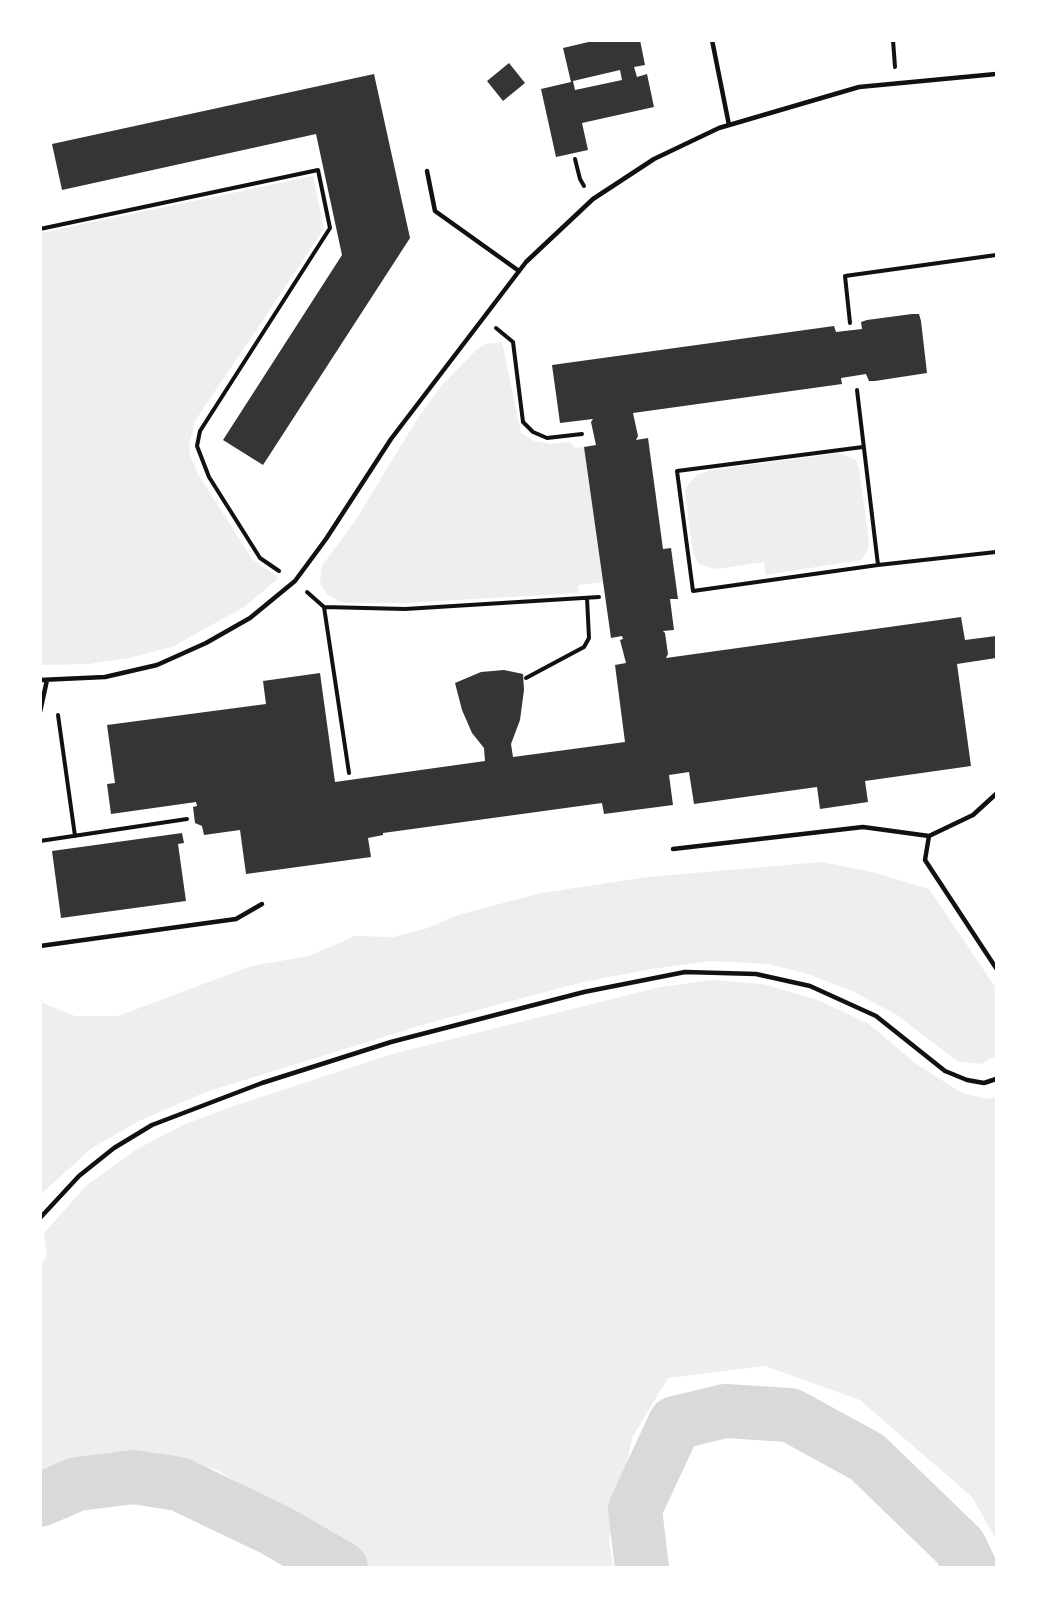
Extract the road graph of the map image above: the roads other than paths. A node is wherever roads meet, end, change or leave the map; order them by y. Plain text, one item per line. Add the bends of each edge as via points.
1 (712, 40) edge
2 (996, 74) edge
3 (729, 125) junction
4 (427, 171) dead end
5 (519, 271) junction
6 (40, 680) edge
7 (47, 681) junction
8 (40, 712) edge
9 (996, 795) edge
10 (928, 836) junction
11 (673, 849) dead end
12 (261, 904) dead end
13 (40, 946) edge
14 (996, 968) edge
15 (996, 1079) edge
16 (40, 1218) edge

1 - 3 lane
2 - 3 lane via 859,87
3 - 5 lane via 654,159 593,199
4 - 5 lane via 435,210
5 - 7 lane via 391,439 295,581 250,618 206,644 157,665 105,677
6 - 7 lane
7 - 8 lane
9 - 10 lane via 972,815
10 - 11 lane via 862,827
10 - 14 lane via 925,860
12 - 13 lane via 236,919
15 - 16 lane via 984,1083 945,1071 876,1016 810,986 756,974 685,972 584,992 391,1042 262,1083 152,1125 79,1176

